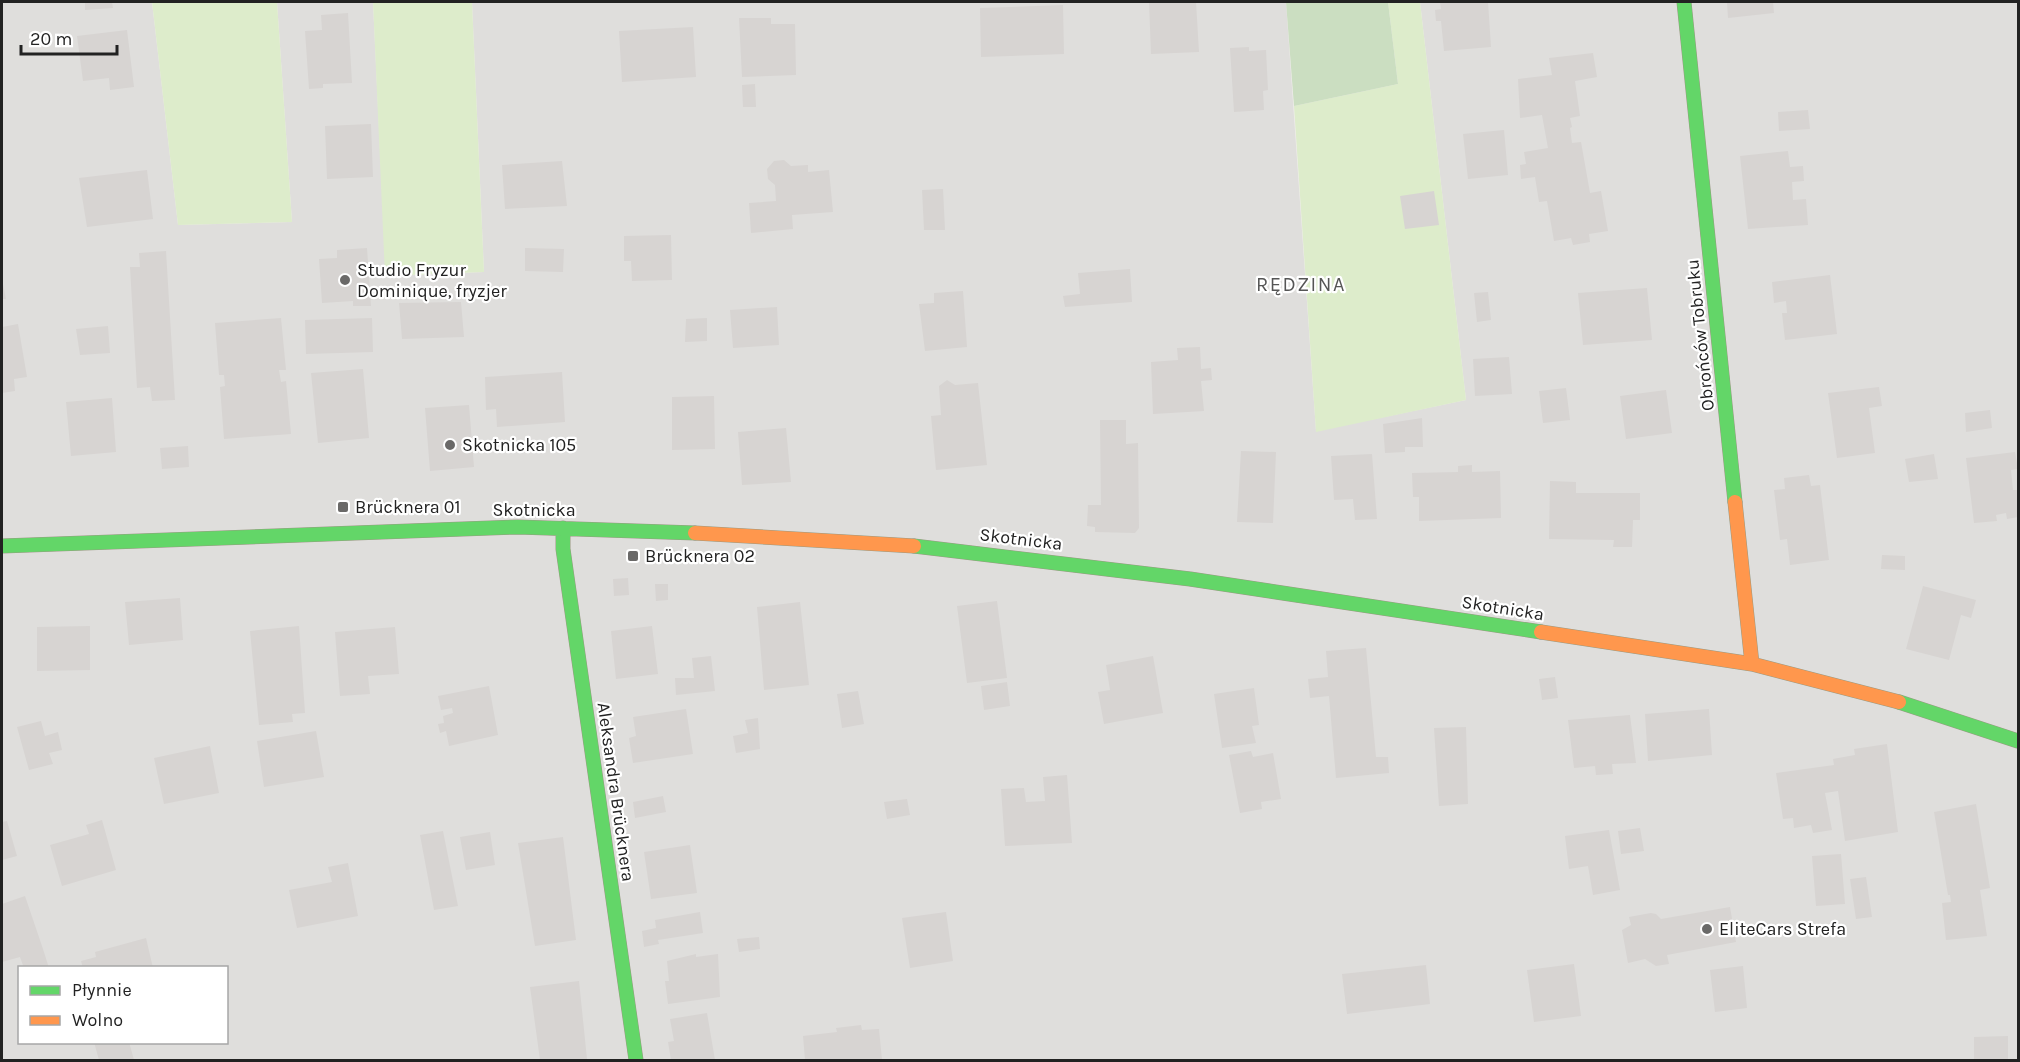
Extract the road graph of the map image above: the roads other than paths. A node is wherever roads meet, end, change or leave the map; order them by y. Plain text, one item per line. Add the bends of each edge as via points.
1 (1684, 2) edge
2 (563, 528) junction
3 (2, 546) edge
4 (1752, 664) junction
5 (2019, 741) edge
6 (636, 1060) edge

1 - 4 street, Obrońców Tobruku
2 - 3 street, Skotnicka
2 - 4 street, Skotnicka via 863,541 978,552 1202,580
2 - 6 street, Aleksandra Brücknera
4 - 5 street, Skotnicka via 1910,705

